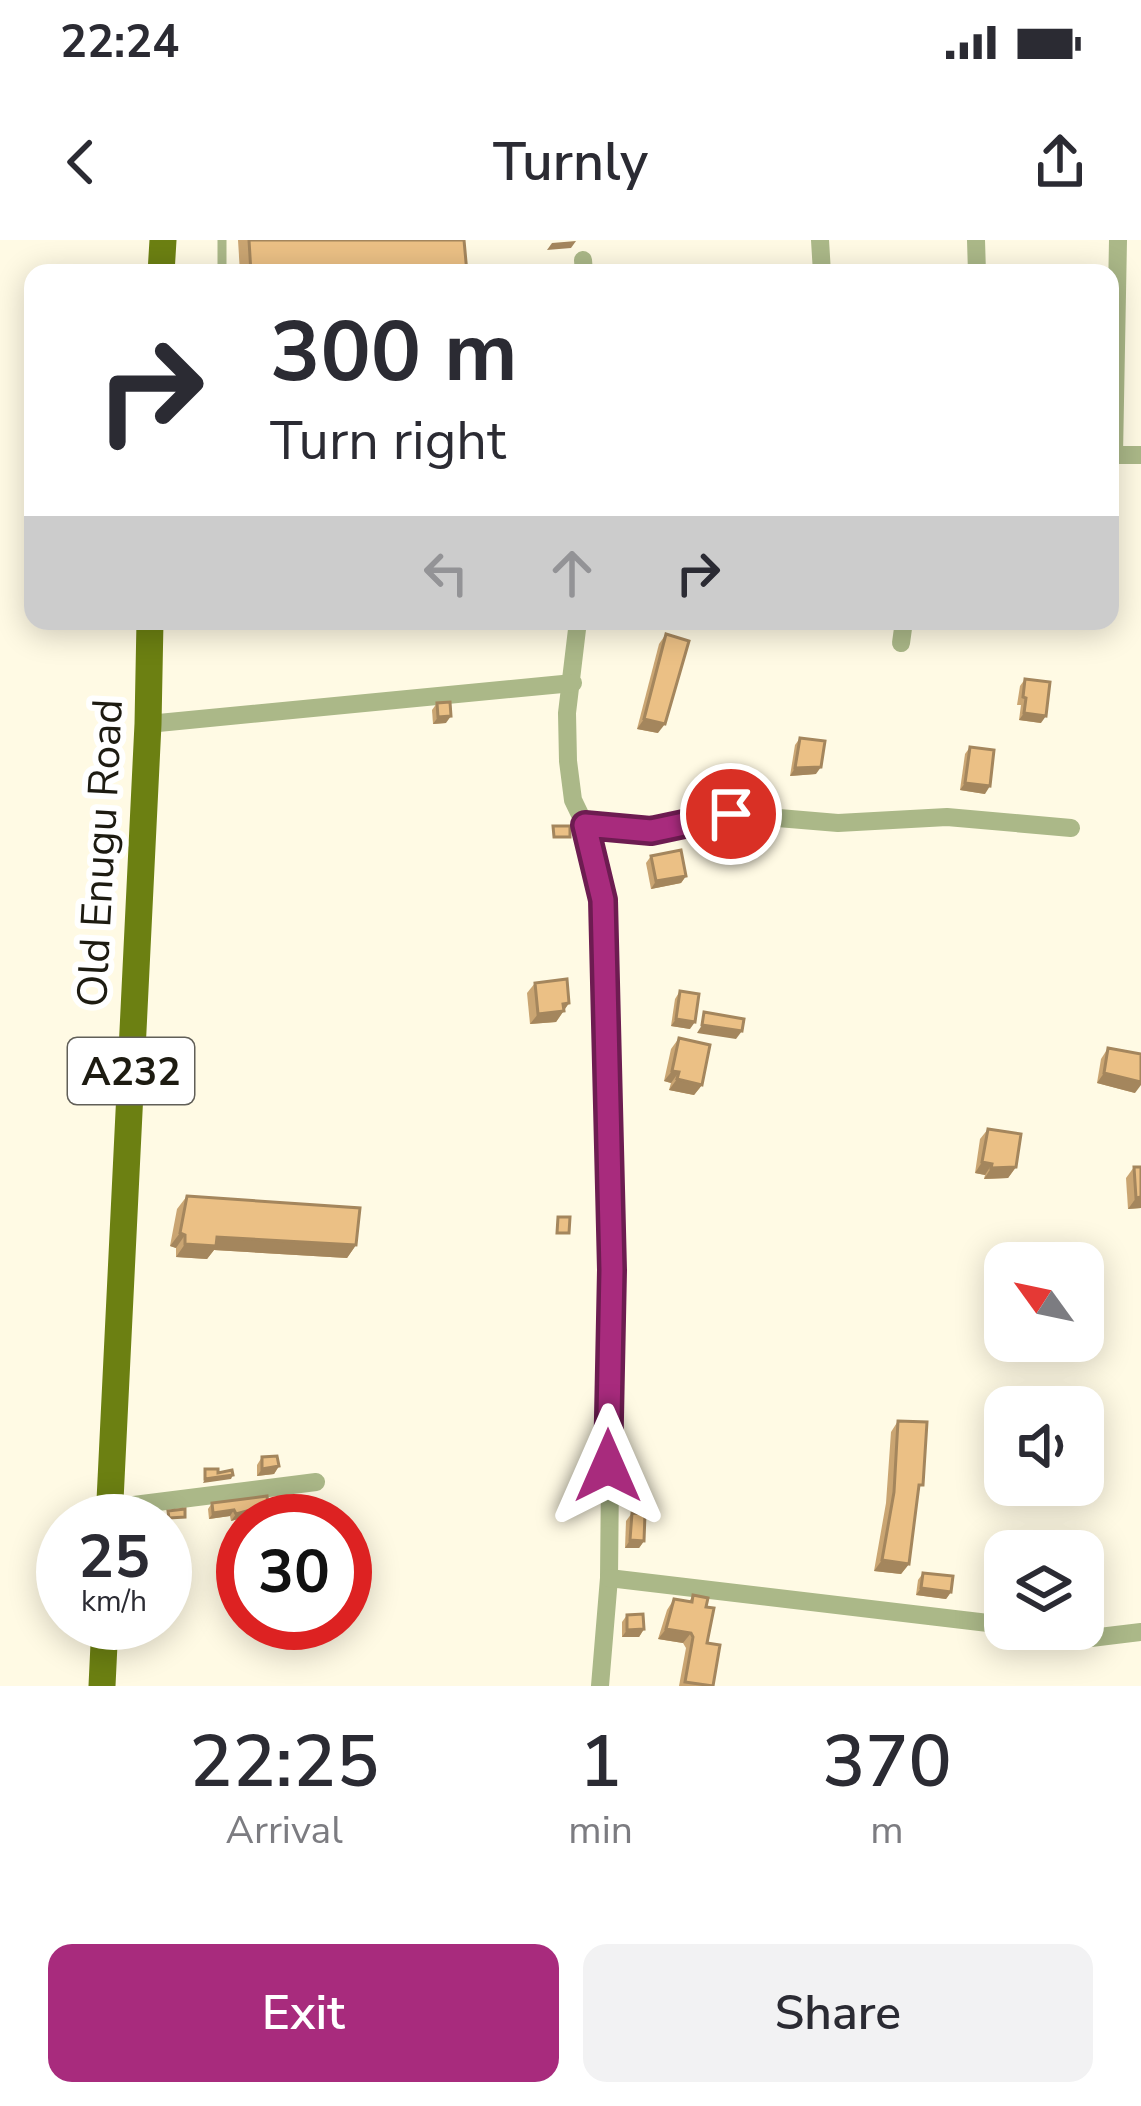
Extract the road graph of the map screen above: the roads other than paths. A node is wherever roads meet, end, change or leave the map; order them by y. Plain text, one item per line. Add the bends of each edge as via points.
1 (150, 630) edge
2 (577, 630) edge
3 (903, 630) edge
4 (901, 643) dead end
5 (573, 683) junction
6 (148, 724) junction
7 (585, 825) junction
8 (1071, 828) dead end
9 (316, 1482) dead end
10 (111, 1494) edge
11 (192, 1502) edge
12 (608, 1578) junction
13 (984, 1623) edge
14 (1141, 1632) edge
15 (1104, 1636) edge
16 (104, 1650) edge
17 (102, 1686) edge
18 (600, 1686) edge

1 - 6 main road, Old Enugu Road / A232
2 - 5 street
3 - 4 street
5 - 6 street
5 - 7 street via 568,761
6 - 10 main road, Old Enugu Road / A232
7 - 8 street via 651,831 731,814
7 - 12 street via 603,900 612,1270
9 - 11 street
12 - 13 street
12 - 18 street
14 - 15 street
16 - 17 main road

